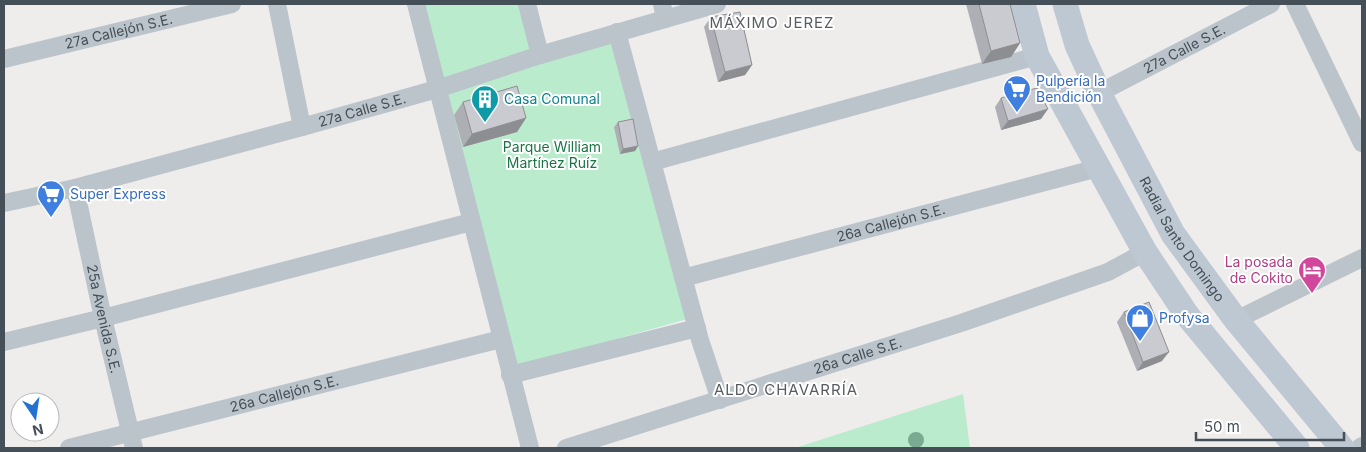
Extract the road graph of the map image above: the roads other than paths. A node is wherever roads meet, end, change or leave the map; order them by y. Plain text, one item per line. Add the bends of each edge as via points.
1 (232, 4) edge
2 (277, 4) edge
3 (416, 4) edge
4 (527, 4) edge
5 (716, 4) edge
6 (1023, 4) edge
7 (1052, 4) edge
8 (1065, 4) edge
9 (1271, 4) edge
10 (1295, 4) edge
11 (663, 11) edge
12 (617, 32) junction
13 (540, 55) junction
14 (1037, 56) junction
15 (4, 59) edge
16 (437, 89) junction
17 (1099, 93) junction
18 (302, 127) junction
19 (1362, 143) edge
20 (652, 162) junction
21 (1098, 168) junction
22 (75, 188) junction
23 (4, 204) edge
24 (471, 222) junction
25 (1143, 248) junction
26 (1362, 258) edge
27 (683, 278) junction
28 (103, 318) junction
29 (1236, 320) junction
30 (697, 328) junction
31 (501, 338) junction
32 (4, 342) edge
33 (510, 375) junction
34 (720, 400) junction
35 (132, 440) edge
36 (1362, 446) edge
37 (69, 448) edge
38 (530, 448) edge
39 (566, 448) edge
40 (1297, 448) edge
41 (1342, 448) edge
42 (1359, 448) edge

1 - 15 street, 27a Callejón S.E.
2 - 18 street
3 - 16 street
4 - 13 street
5 - 11 street, 27a Calle S.E.
6 - 14 main road
7 - 17 main road via 1062,33
8 - 17 main road, Radial Santo Domingo via 1077,45
9 - 17 street, 27a Calle S.E.
10 - 19 street
11 - 12 street, 27a Calle S.E.
12 - 13 street, 27a Calle S.E.
12 - 20 street
13 - 16 street, 27a Calle S.E.
14 - 20 street
14 - 21 main road
16 - 18 street, 27a Calle S.E.
16 - 24 street
17 - 25 main road via 1110,135 1133,185
17 - 29 main road, Radial Santo Domingo via 1173,234
18 - 22 street, 27a Calle S.E.
20 - 27 street
21 - 25 main road
21 - 27 street, 26a Callejón S.E.
22 - 23 street, 27a Calle S.E.
22 - 28 street, 25a Avenida S.E.
24 - 28 street
24 - 31 street
25 - 34 street, 26a Calle S.E. via 1108,272
25 - 40 main road via 1187,315
26 - 29 street
27 - 30 street
28 - 32 street
28 - 35 street, 25a Avenida S.E.
29 - 41 main road, Radial Santo Domingo
30 - 33 street
30 - 34 street
31 - 33 street
31 - 35 street, 26a Callejón S.E.
33 - 38 street
34 - 39 street, 26a Calle S.E.
35 - 37 street, 26a Callejón S.E.
36 - 42 street

